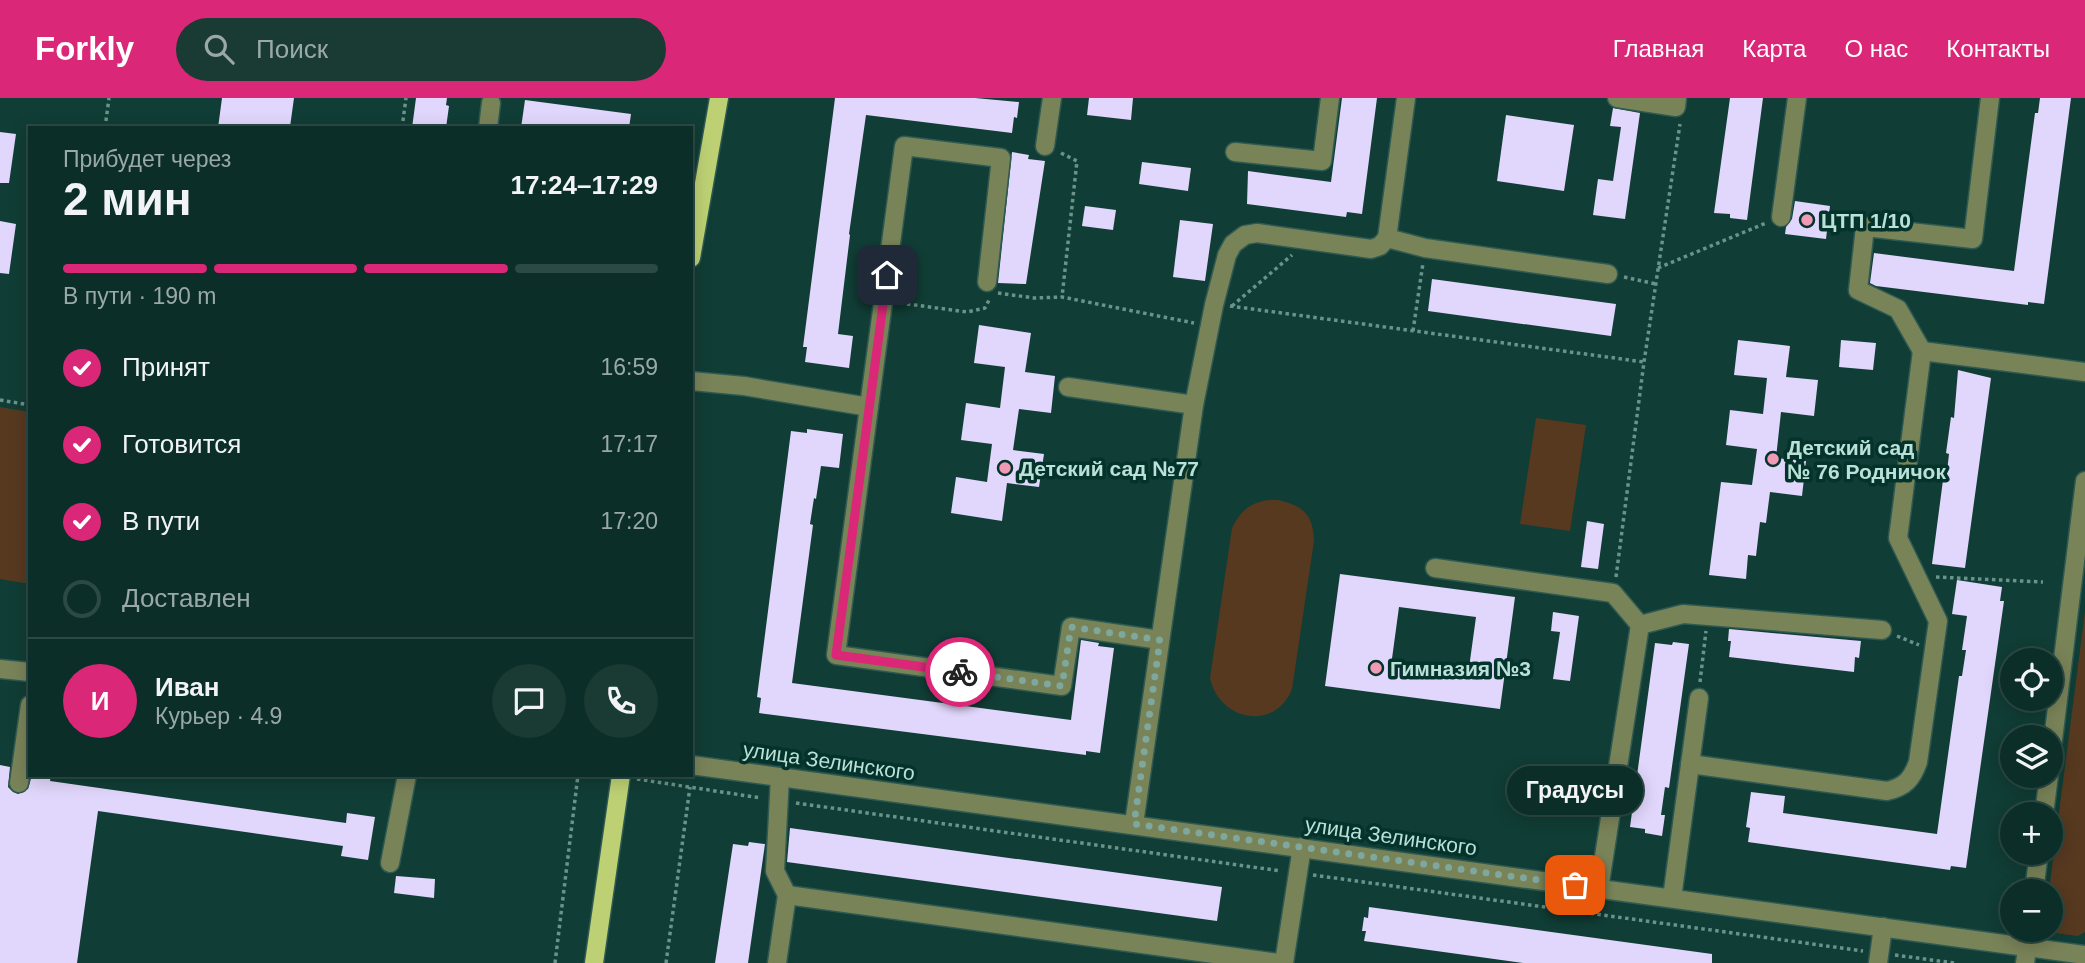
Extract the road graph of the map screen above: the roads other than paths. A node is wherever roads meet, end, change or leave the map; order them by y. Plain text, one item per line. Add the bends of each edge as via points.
1 (719, 98) edge
2 (1052, 98) edge
3 (1330, 98) edge
4 (1406, 98) edge
5 (1617, 98) edge
6 (1797, 98) edge
7 (1990, 98) edge
8 (491, 103) dead end
9 (1676, 103) edge
10 (488, 126) edge
11 (1045, 146) road end
12 (1235, 152) dead end
13 (1781, 217) road end
14 (1387, 238) junction
15 (693, 247) edge
16 (1608, 274) road end
17 (987, 282) dead end
18 (1922, 351) junction
19 (2085, 372) edge
20 (693, 381) edge
21 (1068, 387) dead end
22 (1194, 405) junction
23 (869, 407) junction
24 (2085, 481) edge
25 (1435, 568) dead end
26 (1640, 625) junction
27 (1882, 630) road end
28 (1160, 640) junction
29 (0, 669) edge
30 (28, 672) edge
31 (1699, 698) road end
32 (28, 719) edge
33 (2055, 725) edge
34 (1690, 764) junction
35 (693, 765) edge
36 (407, 777) edge
37 (621, 777) edge
38 (780, 777) junction
39 (19, 783) dead end
40 (1134, 824) junction
41 (1302, 847) junction
42 (390, 863) dead end
43 (1599, 889) junction
44 (786, 895) junction
45 (1672, 898) junction
46 (1883, 927) junction
47 (2085, 955) edge
48 (1179, 956) edge
49 (2026, 956) edge
50 (594, 963) edge
51 (777, 963) edge
52 (1281, 963) edge
53 (1878, 963) edge

1 - 15 main road
2 - 11 street
3 - 12 street via 1322,161
4 - 14 street
5 - 9 street
6 - 13 street
7 - 18 street via 1973,239 1865,227 1858,290 1898,309
8 - 10 street
14 - 16 street via 1425,248
14 - 22 street via 1371,249 1257,233 1233,244 1227,255 1223,306 1210,327
17 - 23 street via 1000,158 904,146
18 - 19 street
18 - 34 street via 1898,538 1938,621 1913,776 1901,788 1887,791
20 - 23 street
21 - 22 street
22 - 28 street
23 - 28 street via 836,655 1062,686 1071,627
24 - 33 street
25 - 26 street via 1614,593
26 - 27 street via 1682,614
26 - 43 street
28 - 40 street
29 - 30 street
31 - 34 street
32 - 39 street
34 - 45 street
35 - 38 street, улица Зелинского
36 - 42 street
37 - 50 main road
38 - 40 street, улица Зелинского
38 - 44 street via 775,870
40 - 41 street, улица Зелинского
41 - 43 street, улица Зелинского
41 - 52 street
43 - 45 street, улица Зелинского
44 - 48 street
44 - 51 street
45 - 46 street, улица Зелинского
46 - 49 street, улица Зелинского
46 - 53 street
47 - 49 street, улица Зелинского
48 - 52 street

